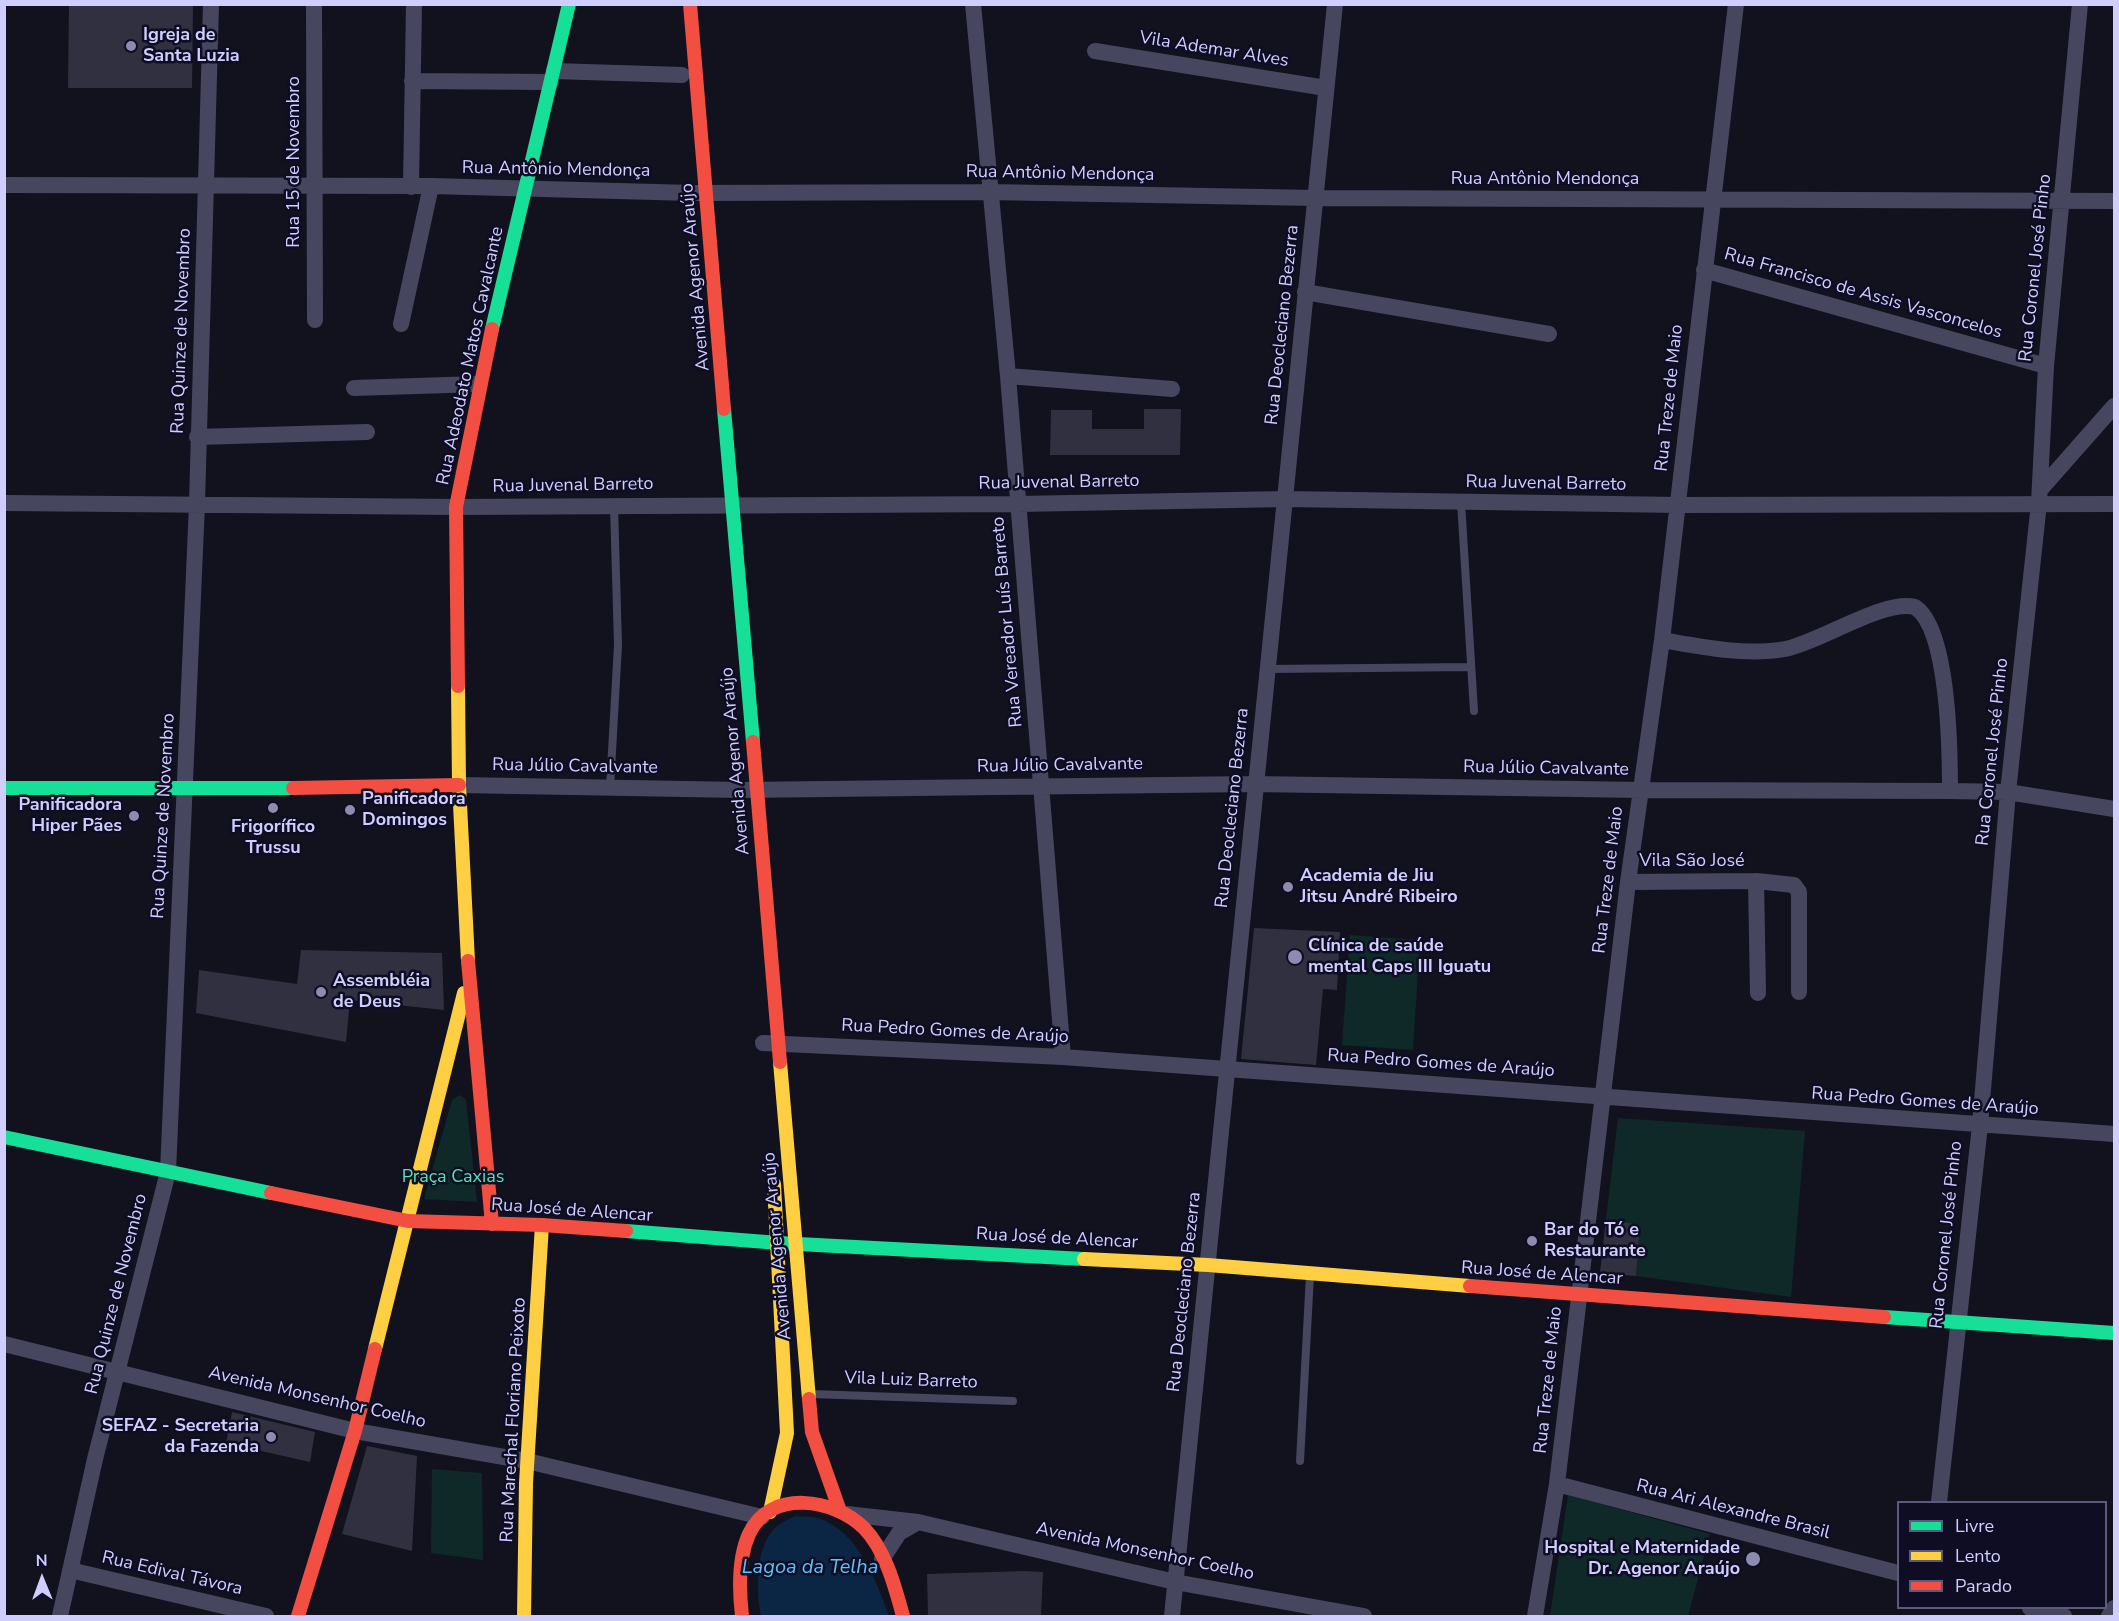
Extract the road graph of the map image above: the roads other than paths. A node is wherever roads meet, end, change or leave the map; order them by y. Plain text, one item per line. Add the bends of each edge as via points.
1 (211, 4) edge
2 (314, 4) edge
3 (414, 4) edge
4 (569, 4) edge
5 (676, 4) edge
6 (690, 4) edge
7 (973, 4) edge
8 (1335, 4) edge
9 (1736, 4) edge
10 (2080, 4) edge
11 (1095, 51) dead end
12 (681, 75) junction
13 (552, 77) junction
14 (412, 81) junction
15 (1326, 88) junction
16 (4, 185) edge
17 (206, 185) junction
18 (315, 186) junction
19 (431, 186) junction
20 (411, 187) junction
21 (527, 188) junction
22 (699, 192) junction
23 (989, 192) junction
24 (1316, 198) junction
25 (1712, 201) junction
26 (2063, 201) junction
27 (2115, 201) edge
28 (1704, 270) junction
29 (1305, 292) junction
30 (315, 320) dead end
31 (401, 324) dead end
32 (1549, 334) dead end
33 (2046, 366) junction
34 (1008, 376) junction
35 (479, 384) junction
36 (354, 388) dead end
37 (1172, 389) dead end
38 (2115, 406) edge
39 (367, 432) dead end
40 (197, 437) junction
41 (2039, 497) junction
42 (1286, 499) junction
43 (1461, 502) junction
44 (4, 503) edge
45 (197, 504) junction
46 (614, 504) junction
47 (1017, 504) junction
48 (2115, 504) edge
49 (726, 505) junction
50 (1678, 505) junction
51 (456, 507) junction
52 (1662, 640) junction
53 (731, 659) dead end
54 (1471, 667) junction
55 (1268, 669) junction
56 (1474, 711) dead end
57 (1254, 783) junction
58 (459, 785) junction
59 (1042, 785) junction
60 (610, 787) junction
61 (4, 788) edge
62 (186, 790) junction
63 (745, 790) junction
64 (1641, 790) junction
65 (1950, 791) junction
66 (2008, 792) junction
67 (2115, 809) edge
68 (1756, 881) junction
69 (1628, 882) junction
70 (469, 973) junction
71 (1799, 992) dead end
72 (1758, 993) dead end
73 (767, 1043) junction
74 (1063, 1056) junction
75 (1226, 1069) junction
76 (1602, 1095) junction
77 (1980, 1125) junction
78 (2115, 1134) edge
79 (4, 1137) edge
80 (168, 1172) junction
81 (774, 1173) dead end
82 (408, 1221) junction
83 (492, 1224) junction
84 (542, 1226) junction
85 (779, 1243) junction
86 (796, 1243) junction
87 (1208, 1265) junction
88 (1310, 1275) junction
89 (1578, 1295) junction
90 (1957, 1322) junction
91 (2115, 1333) edge
92 (4, 1344) edge
93 (118, 1371) junction
94 (808, 1394) junction
95 (1013, 1401) dead end
96 (355, 1431) junction
97 (527, 1461) junction
98 (1300, 1461) dead end
99 (1557, 1485) junction
100 (1939, 1501) edge
101 (843, 1512) junction
102 (766, 1515) junction
103 (918, 1522) junction
104 (882, 1559) junction
105 (70, 1570) junction
106 (1897, 1572) edge
107 (1175, 1582) junction
108 (2115, 1608) edge
109 (2034, 1609) edge
110 (60, 1617) edge
111 (266, 1617) edge
112 (298, 1617) edge
113 (524, 1617) edge
114 (742, 1617) edge
115 (903, 1617) edge
116 (1172, 1617) edge
117 (1364, 1617) edge
118 (1535, 1617) edge
119 (2064, 1617) edge
120 (2109, 1617) edge

1 - 17 street, Rua Quinze de Novembro
2 - 18 street, Rua 15 de Novembro
3 - 14 street
4 - 13 main road, Rua Adeodato Matos Cavalcante
5 - 12 main road, Avenida Agenor Araújo
6 - 22 main road, Avenida Agenor Araújo
7 - 23 street, Rua Vereador Luís Barreto
8 - 15 street, Rua Deocleciano Bezerra
9 - 25 street, Rua Treze de Maio
10 - 26 street, Rua Coronel José Pinho
11 - 15 street, Vila Ademar Alves
12 - 13 street
12 - 22 main road, Avenida Agenor Araújo
13 - 14 street
13 - 21 main road, Rua Adeodato Matos Cavalcante
14 - 20 street
15 - 24 street, Rua Deocleciano Bezerra
16 - 17 street, Rua Antônio Mendonça
17 - 18 street, Rua Antônio Mendonça
17 - 40 street, Rua Quinze de Novembro
18 - 20 street, Rua Antônio Mendonça
18 - 30 street, Rua 15 de Novembro
19 - 20 street, Rua Antônio Mendonça
19 - 21 street, Rua Antônio Mendonça
19 - 31 street
21 - 22 street, Rua Antônio Mendonça
21 - 35 main road, Rua Adeodato Matos Cavalcante
22 - 23 street, Rua Antônio Mendonça
22 - 49 main road, Avenida Agenor Araújo
23 - 24 street, Rua Antônio Mendonça
23 - 34 street, Rua Vereador Luís Barreto
24 - 25 street, Rua Antônio Mendonça
24 - 29 street, Rua Deocleciano Bezerra
25 - 26 street, Rua Antônio Mendonça
25 - 28 street, Rua Treze de Maio
26 - 27 street, Rua Antônio Mendonça
26 - 33 street, Rua Coronel José Pinho
28 - 33 street, Rua Francisco de Assis Vasconcelos
28 - 50 street, Rua Treze de Maio
29 - 32 street
29 - 42 street, Rua Deocleciano Bezerra
33 - 41 street, Rua Coronel José Pinho
34 - 37 street
34 - 47 street, Rua Vereador Luís Barreto
35 - 36 street
35 - 51 main road, Rua Adeodato Matos Cavalcante
38 - 41 street
39 - 40 street
40 - 45 street, Rua Quinze de Novembro
41 - 48 street, Rua Juvenal Barreto
41 - 50 street, Rua Juvenal Barreto
41 - 66 street, Rua Coronel José Pinho
42 - 43 street, Rua Juvenal Barreto
42 - 47 street, Rua Juvenal Barreto
42 - 55 street, Rua Deocleciano Bezerra
43 - 50 street, Rua Juvenal Barreto
43 - 54 lane
44 - 45 street, Rua Juvenal Barreto
45 - 51 street, Rua Juvenal Barreto
45 - 62 street, Rua Quinze de Novembro
46 - 49 street, Rua Juvenal Barreto
46 - 51 street, Rua Juvenal Barreto
46 - 60 lane via 618,645
47 - 49 street, Rua Juvenal Barreto
47 - 59 street, Rua Vereador Luís Barreto
49 - 53 main road, Avenida Agenor Araújo
49 - 63 main road, Avenida Agenor Araújo
50 - 52 street, Rua Treze de Maio
51 - 58 main road, Rua Adeodato Matos Cavalcante
52 - 64 street, Rua Treze de Maio
52 - 65 street via 1771,651 1806,643 1877,612 1899,606 1915,607 1926,619 1947,698
54 - 55 lane
54 - 56 lane
55 - 57 street, Rua Deocleciano Bezerra
57 - 59 street, Rua Júlio Cavalvante
57 - 64 street, Rua Júlio Cavalvante
57 - 75 street, Rua Deocleciano Bezerra
58 - 60 street, Rua Júlio Cavalvante
58 - 62 main road, Rua Júlio Cavalvante
58 - 70 main road, Rua Adeodato Matos Cavalcante
59 - 63 street, Rua Júlio Cavalvante
59 - 74 street, Rua Vereador Luís Barreto
60 - 63 street, Rua Júlio Cavalvante
61 - 62 main road, Rua Júlio Cavalvante
62 - 80 street, Rua Quinze de Novembro
63 - 73 main road, Avenida Agenor Araújo
64 - 65 street, Rua Júlio Cavalvante
64 - 69 street, Rua Treze de Maio
65 - 66 street, Rua Júlio Cavalvante
66 - 67 street, Rua Júlio Cavalvante
66 - 77 street, Rua Coronel José Pinho
68 - 69 street, Vila São José
68 - 71 street, Vila São José via 1786,882 1799,892
68 - 72 street, Vila São José
69 - 76 street, Rua Treze de Maio
70 - 82 main road, Rua Adeodato Matos Cavalcante
70 - 83 main road, Rua Adeodato Matos Cavalcante
73 - 74 street, Rua Pedro Gomes de Araújo
73 - 86 main road, Avenida Agenor Araújo
74 - 75 street, Rua Pedro Gomes de Araújo
75 - 76 street, Rua Pedro Gomes de Araújo
75 - 87 street, Rua Deocleciano Bezerra
76 - 77 street, Rua Pedro Gomes de Araújo
76 - 89 street, Rua Treze de Maio
77 - 78 street, Rua Pedro Gomes de Araújo
77 - 90 street, Rua Coronel José Pinho
79 - 80 main road, Rua José de Alencar
80 - 82 main road, Rua José de Alencar
80 - 93 street, Rua Quinze de Novembro
81 - 85 main road, Avenida Agenor Araújo
82 - 83 main road, Rua José de Alencar
82 - 96 main road, Rua Adeodato Matos Cavalcante
83 - 84 main road, Rua José de Alencar
84 - 85 main road, Rua José de Alencar
84 - 97 main road, Rua Marechal Floriano Peixoto
85 - 86 main road, Rua José de Alencar
85 - 102 main road, Avenida Agenor Araújo via 787,1433
86 - 87 main road, Rua José de Alencar
86 - 94 main road, Avenida Agenor Araújo
87 - 88 main road, Rua José de Alencar
87 - 107 street, Rua Deocleciano Bezerra
88 - 89 main road, Rua José de Alencar
88 - 98 lane
89 - 90 main road, Rua José de Alencar
89 - 99 street, Rua Treze de Maio
90 - 91 main road, Rua José de Alencar
90 - 100 street, Rua Coronel José Pinho
92 - 93 street, Avenida Monsenhor Coelho
93 - 96 street, Avenida Monsenhor Coelho
93 - 105 street, Rua Quinze de Novembro
94 - 95 lane, Vila Luiz Barreto
94 - 101 main road, Avenida Agenor Araújo via 812,1432
96 - 97 street, Avenida Monsenhor Coelho
96 - 112 main road, Rua Adeodato Matos Cavalcante
97 - 102 street, Avenida Monsenhor Coelho
97 - 113 main road, Rua Marechal Floriano Peixoto
99 - 106 street, Rua Ari Alexandre Brasil
99 - 118 street, Rua Treze de Maio
101 - 102 main road, Avenida Agenor Araújo via 806,1502 790,1503
101 - 103 street, Avenida Monsenhor Coelho
101 - 104 main road, Avenida Agenor Araújo via 866,1529
102 - 114 main road, Avenida Agenor Araújo via 752,1527 746,1548
103 - 104 street via 899,1533
103 - 107 street, Avenida Monsenhor Coelho
104 - 115 main road, Avenida Agenor Araújo
105 - 110 street, Rua Quinze de Novembro
105 - 111 street, Rua Edival Távora
107 - 116 street, Rua Deocleciano Bezerra
107 - 117 street, Avenida Monsenhor Coelho
108 - 120 street
109 - 119 street

